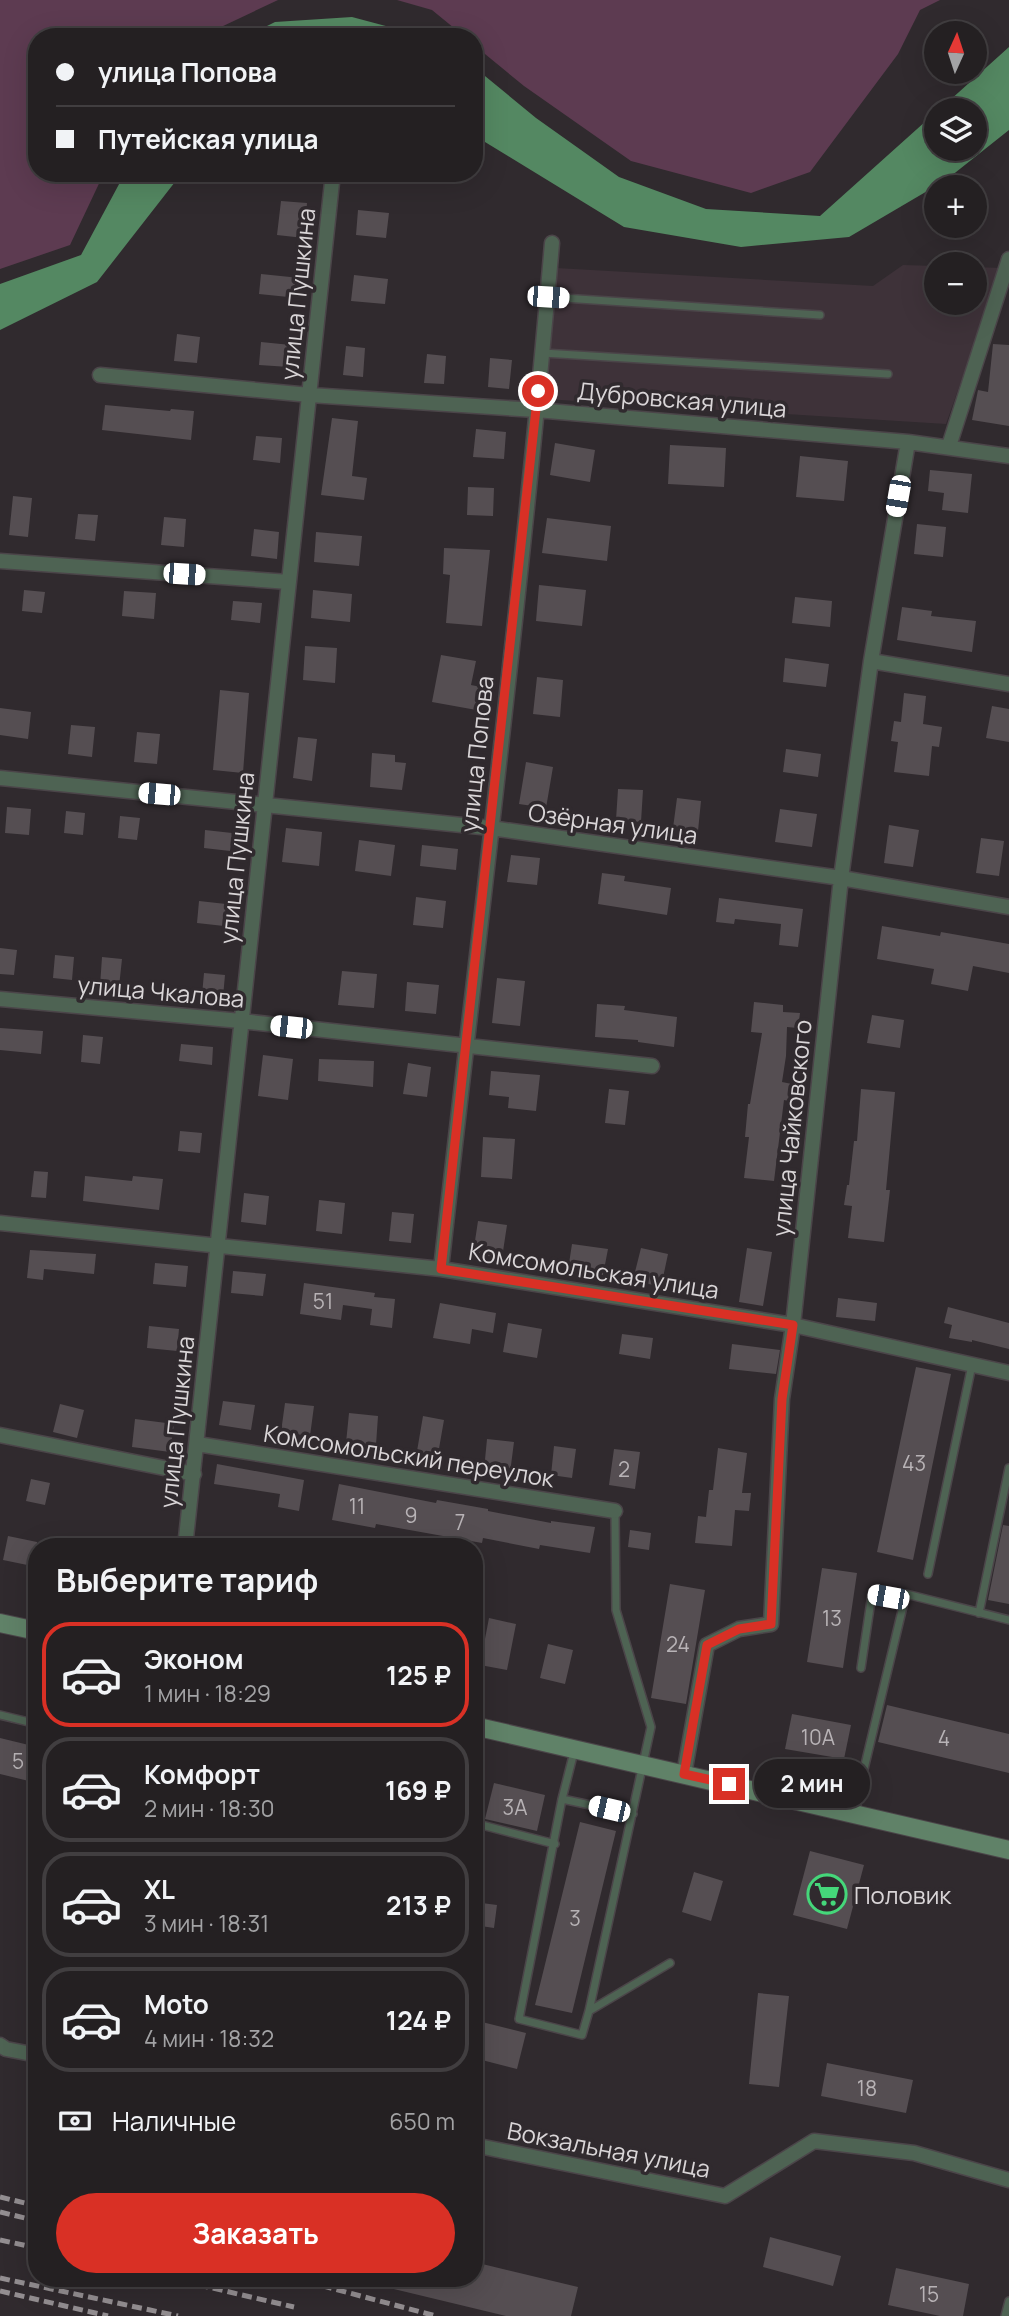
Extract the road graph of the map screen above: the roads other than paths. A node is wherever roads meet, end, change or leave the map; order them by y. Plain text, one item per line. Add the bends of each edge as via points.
1 (332, 182) edge
2 (552, 243) dead end
3 (1009, 259) edge
4 (548, 297) junction
5 (820, 315) dead end
6 (543, 353) junction
7 (888, 374) dead end
8 (100, 375) dead end
9 (310, 396) junction
10 (536, 410) junction
11 (908, 442) junction
12 (949, 446) junction
13 (1009, 456) edge
14 (0, 561) edge
15 (289, 582) junction
16 (871, 660) junction
17 (1009, 684) edge
18 (0, 778) edge
19 (264, 804) junction
20 (491, 828) junction
21 (841, 878) junction
22 (1009, 907) edge
23 (0, 999) edge
24 (241, 1021) junction
25 (466, 1045) junction
26 (652, 1066) dead end
27 (0, 1223) edge
28 (216, 1245) junction
29 (441, 1269) junction
30 (793, 1325) junction
31 (972, 1365) junction
32 (1009, 1373) edge
33 (0, 1435) edge
34 (197, 1444) junction
35 (1009, 1468) edge
36 (194, 1474) junction
37 (615, 1511) joint
38 (186, 1538) edge
39 (928, 1574) dead end
40 (905, 1600) junction
41 (979, 1613) junction
42 (1009, 1620) edge
43 (0, 1623) edge
44 (28, 1628) edge
45 (861, 1668) dead end
46 (0, 1715) edge
47 (28, 1722) edge
48 (483, 1728) edge
49 (575, 1748) junction
50 (644, 1764) junction
51 (684, 1774) junction
52 (562, 1799) junction
53 (633, 1814) junction
54 (856, 1814) junction
55 (483, 1825) edge
56 (555, 1844) junction
57 (1009, 1850) edge
58 (670, 1963) dead end
59 (589, 2011) junction
60 (0, 2045) edge
61 (28, 2053) edge
62 (483, 2147) edge
63 (1009, 2180) edge
64 (1009, 2301) edge
65 (1005, 2316) edge

1 - 9 street, улица Пушкина
2 - 4 street, улица Попова
3 - 12 street
4 - 5 lane
4 - 6 street, улица Попова
6 - 7 lane
6 - 10 street, улица Попова
8 - 9 street, Дубровская улица
9 - 10 street, Дубровская улица
9 - 15 street, улица Пушкина
10 - 11 street, Дубровская улица
10 - 20 street, улица Попова
11 - 12 street, Дубровская улица
11 - 16 street, улица Чайковского
12 - 13 street, Дубровская улица
14 - 15 street
15 - 19 street, улица Пушкина
16 - 17 street
16 - 21 street, улица Чайковского
18 - 19 street, Озёрная улица
19 - 20 street, Озёрная улица
19 - 24 street, улица Пушкина
20 - 21 street, Озёрная улица
20 - 25 street, улица Попова
21 - 22 street, Озёрная улица
21 - 30 street, улица Чайковского
23 - 24 street, улица Чкалова
24 - 25 street, улица Чкалова
24 - 28 street, улица Пушкина
25 - 26 street, улица Чкалова
25 - 29 street, улица Попова
27 - 28 street, Комсомольская улица
28 - 29 street, Комсомольская улица
28 - 34 street, улица Пушкина
29 - 30 street, Комсомольская улица
30 - 31 street, Комсомольская улица
30 - 51 street, улица Чайковского via 782,1399 771,1624 739,1629 707,1645
31 - 32 street, Комсомольская улица
31 - 39 lane
33 - 36 street
34 - 36 street, улица Пушкина
34 - 37 street, Комсомольский переулок
35 - 41 lane
36 - 38 street, улица Пушкина
37 - 50 lane via 616,1610 651,1727
40 - 41 lane via 906,1594
40 - 45 lane via 872,1594
40 - 54 lane
41 - 42 lane
43 - 44 main road
46 - 47 lane
48 - 49 main road
49 - 50 main road
49 - 52 lane
50 - 51 main road
50 - 53 lane
51 - 54 main road
52 - 53 lane
52 - 56 lane
53 - 59 lane
54 - 57 main road
55 - 56 lane
56 - 59 lane via 519,2019 582,2035
58 - 59 lane
60 - 61 street
62 - 63 street, Вокзальная улица via 725,2196 814,2141 914,2153
64 - 65 lane

